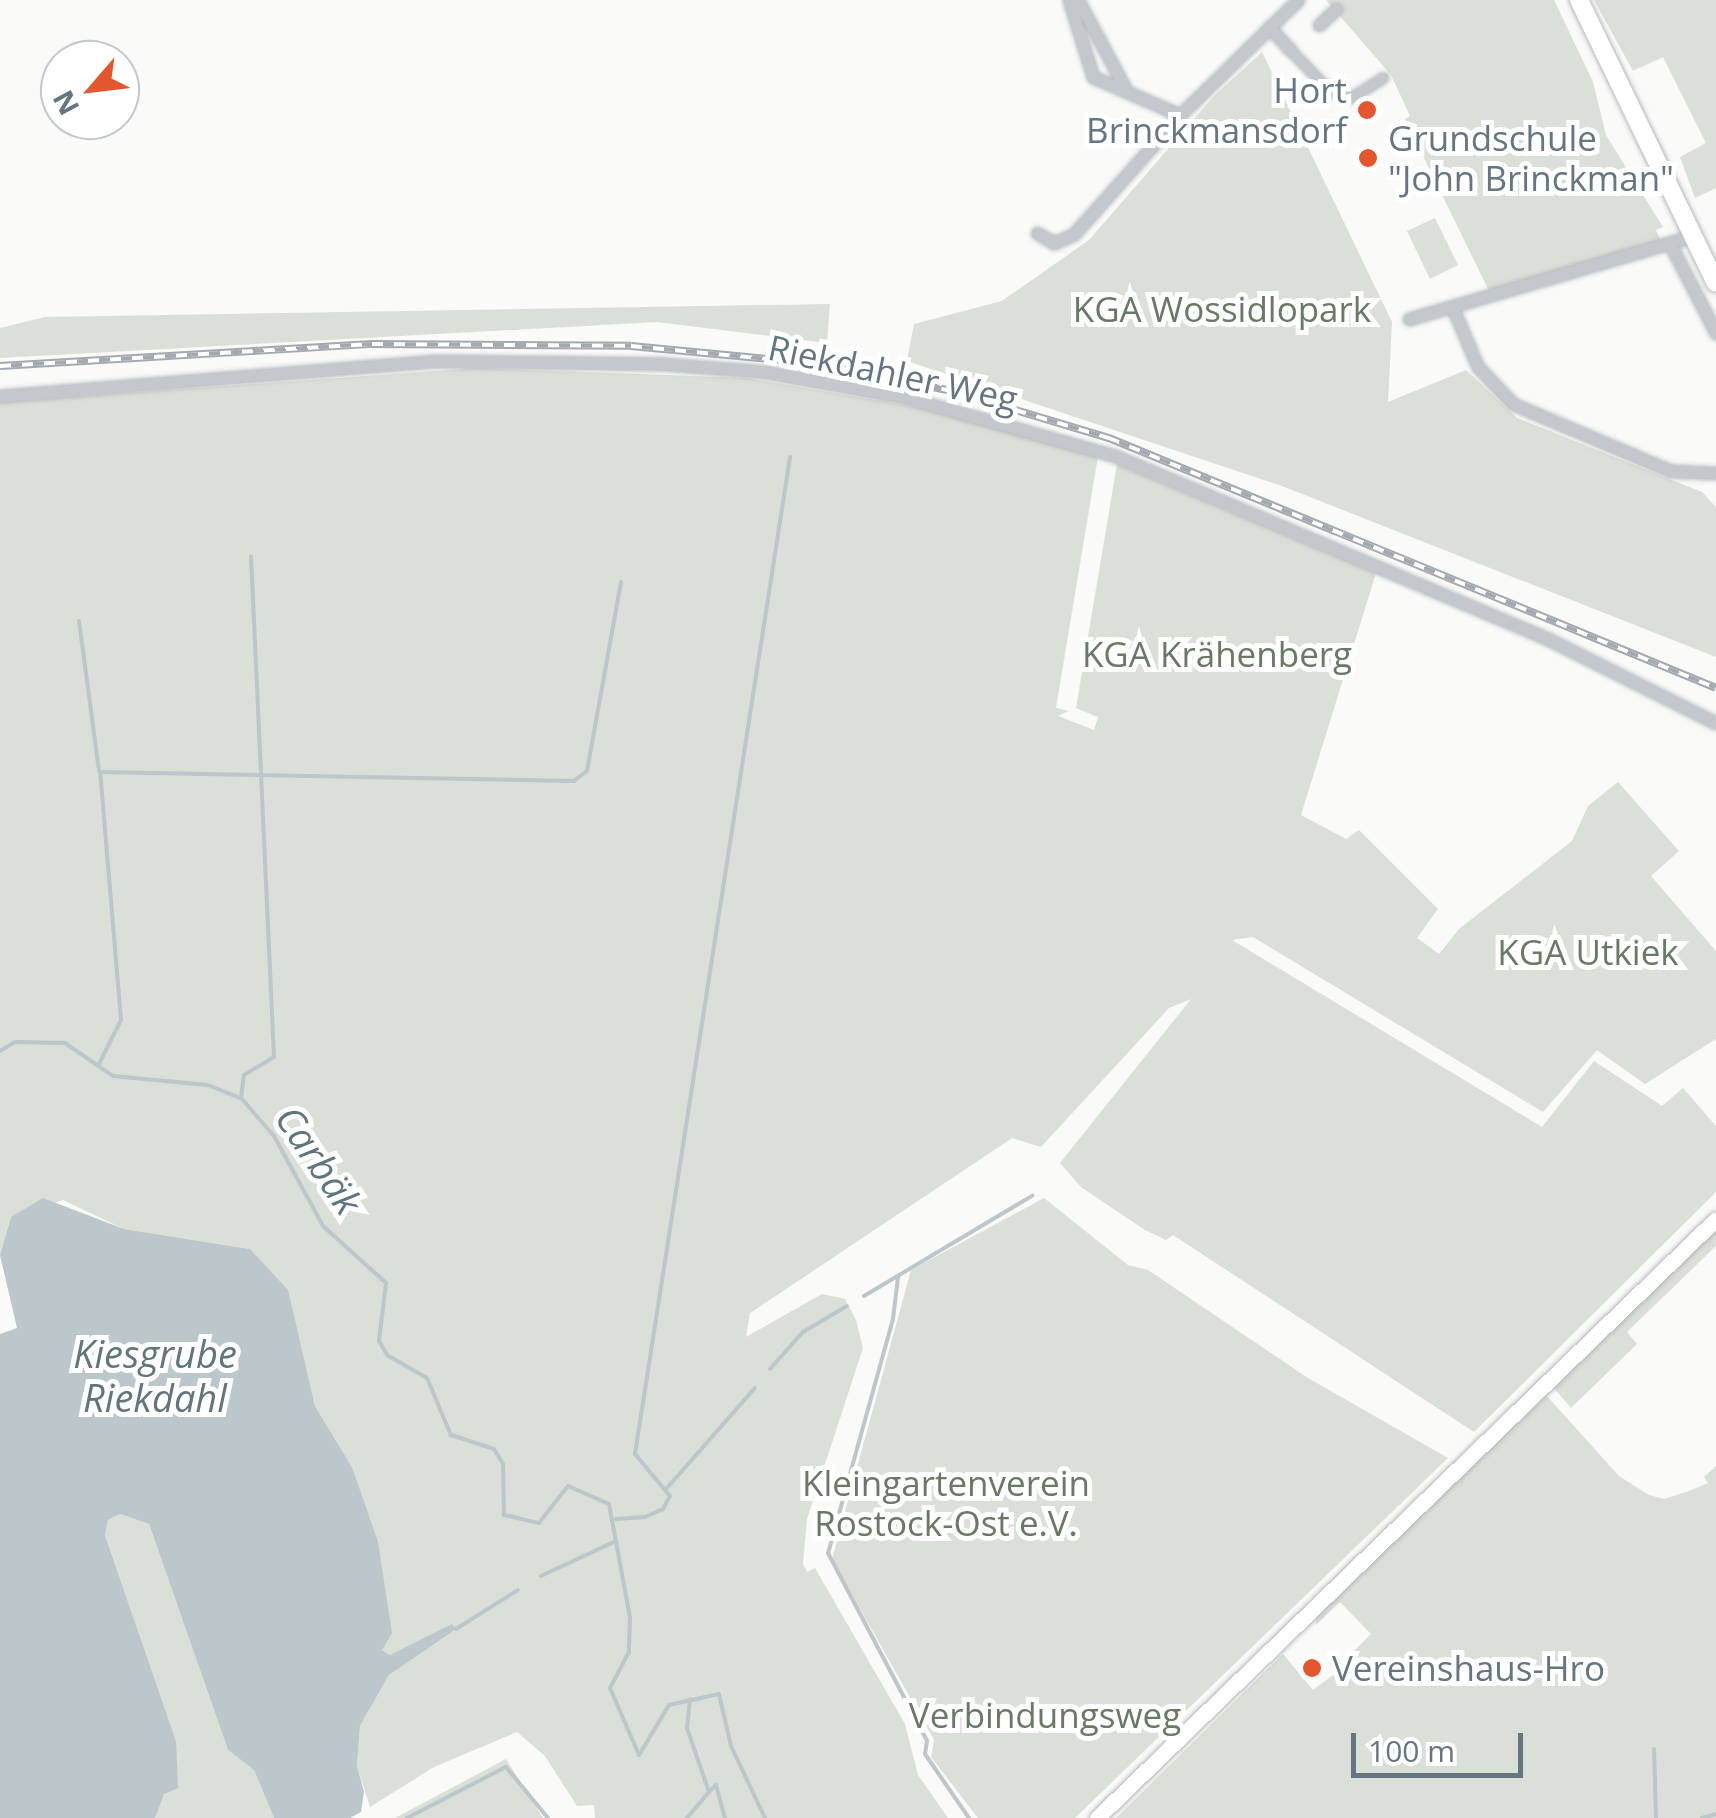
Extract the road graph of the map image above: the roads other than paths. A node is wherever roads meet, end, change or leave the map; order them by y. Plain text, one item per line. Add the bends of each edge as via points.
1 (1069, 0) edge
2 (1078, 0) edge
3 (1297, 0) edge
4 (1579, 0) edge
5 (1335, 8) edge
6 (1319, 24) dead end
7 (1269, 27) junction
8 (1291, 50) joint
9 (1383, 77) dead end
10 (1126, 90) junction
11 (1180, 115) junction
12 (1037, 233) dead end
13 (1693, 236) junction
14 (1671, 246) junction
15 (1716, 283) edge
16 (1454, 310) junction
17 (1409, 319) dead end
18 (1716, 333) edge
19 (0, 396) edge
20 (1716, 473) edge
21 (1716, 723) edge
22 (1716, 1219) edge
23 (1096, 1818) edge

1 - 10 street via 1093,77
2 - 10 street
3 - 7 street
4 - 13 main road
5 - 6 street
7 - 8 street
7 - 11 street
8 - 9 street via 1329,90 1350,98
10 - 11 street
11 - 12 street via 1074,234 1054,243
13 - 14 street
13 - 15 main road
14 - 16 street
14 - 18 street
16 - 17 street
16 - 20 street via 1478,367 1514,404 1671,471
19 - 21 street, Riekdahler Weg via 434,361 664,364 862,389 961,410 1115,456 1546,638
22 - 23 main road

